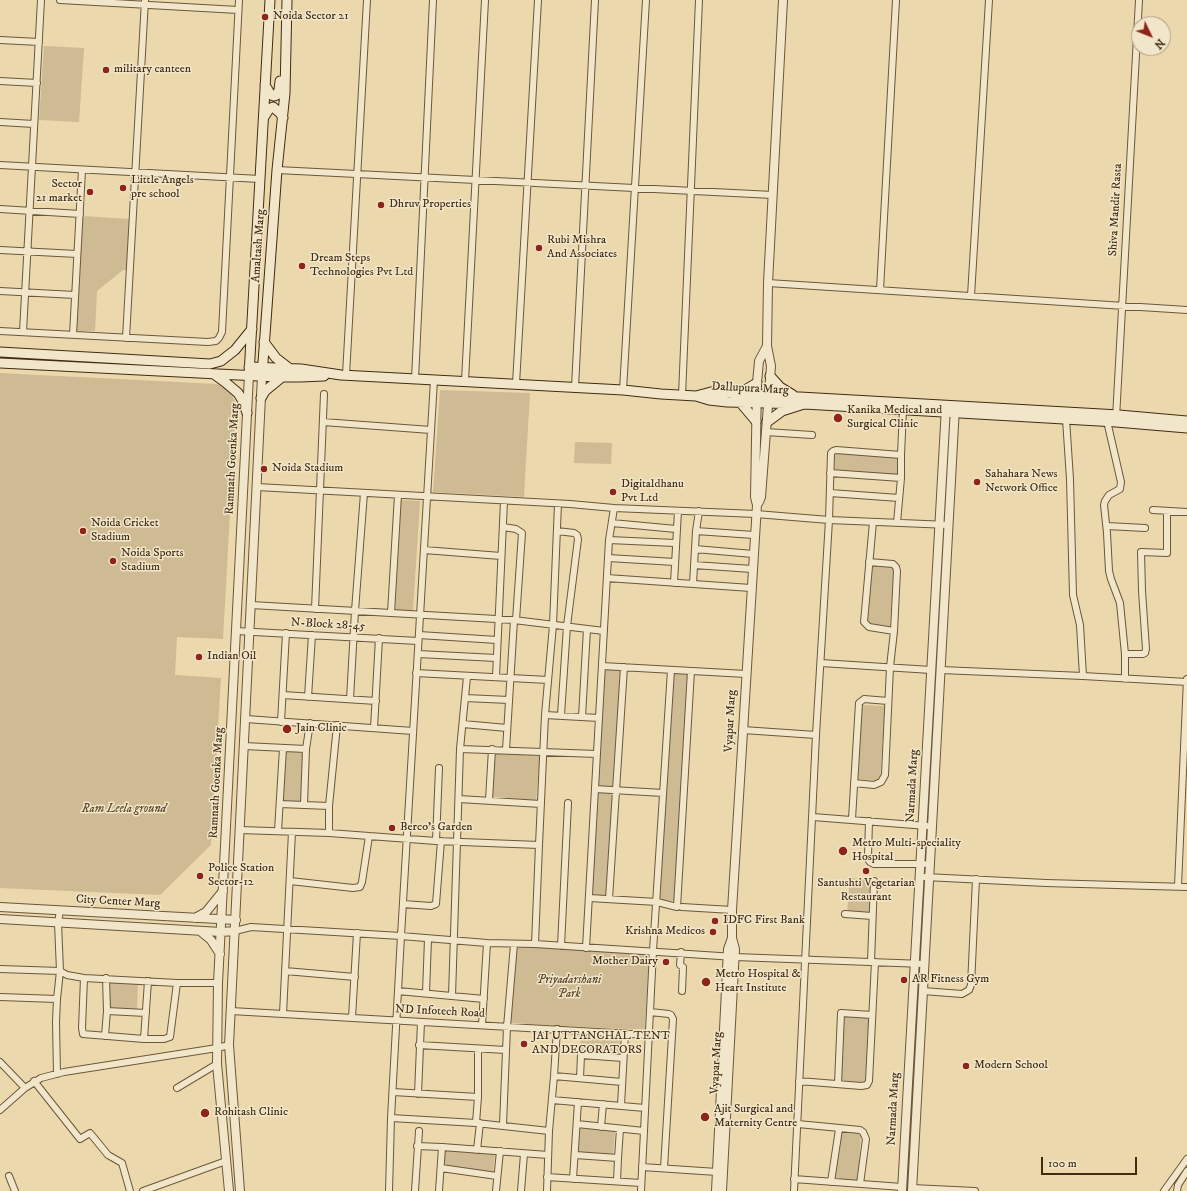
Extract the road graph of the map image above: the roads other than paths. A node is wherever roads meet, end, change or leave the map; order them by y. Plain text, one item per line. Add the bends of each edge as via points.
1 (41, 0) edge
2 (60, 0) edge
3 (239, 0) edge
4 (270, 0) edge
5 (287, 0) edge
6 (367, 0) edge
7 (433, 0) edge
8 (485, 0) edge
9 (538, 0) edge
10 (595, 0) edge
11 (646, 0) edge
12 (699, 0) edge
13 (783, 0) edge
14 (896, 0) edge
15 (989, 0) edge
16 (1139, 0) edge
17 (93, 1) edge
18 (145, 2) edge
19 (184, 3) edge
20 (238, 10) junction
21 (0, 40) edge
22 (39, 42) junction
23 (286, 73) junction
24 (0, 81) edge
25 (37, 84) junction
26 (265, 85) junction
27 (264, 118) junction
28 (283, 118) junction
29 (0, 122) edge
30 (34, 124) junction
31 (0, 165) edge
32 (32, 167) junction
33 (82, 170) junction
34 (277, 170) junction
35 (135, 173) junction
36 (357, 174) junction
37 (424, 177) junction
38 (230, 178) junction
39 (260, 179) junction
40 (476, 180) junction
41 (527, 182) junction
42 (585, 186) junction
43 (635, 188) junction
44 (690, 191) junction
45 (773, 195) junction
46 (0, 209) edge
47 (30, 211) junction
48 (80, 214) junction
49 (0, 250) edge
50 (27, 252) junction
51 (77, 254) junction
52 (768, 283) junction
53 (880, 290) junction
54 (0, 291) edge
55 (25, 292) junction
56 (75, 295) junction
57 (971, 296) junction
58 (1122, 306) junction
59 (1187, 310) edge
60 (252, 329) junction
61 (0, 331) edge
62 (23, 332) junction
63 (72, 335) junction
64 (126, 338) junction
65 (264, 342) junction
66 (768, 346) junction
67 (0, 352) edge
68 (0, 363) edge
69 (290, 368) junction
70 (249, 371) junction
71 (263, 372) junction
72 (213, 374) junction
73 (344, 375) junction
74 (770, 376) junction
75 (282, 377) junction
76 (415, 379) junction
77 (434, 380) junction
78 (465, 381) junction
79 (757, 383) junction
80 (516, 384) junction
81 (575, 387) junction
82 (624, 390) junction
83 (324, 394) dead end
84 (682, 395) junction
85 (796, 396) junction
86 (261, 398) junction
87 (740, 398) junction
88 (756, 399) junction
89 (768, 399) junction
90 (804, 404) junction
91 (950, 409) junction
92 (903, 410) junction
93 (247, 413) junction
94 (1066, 419) junction
95 (1113, 419) junction
96 (756, 421) junction
97 (1187, 421) edge
98 (323, 422) junction
99 (766, 422) junction
100 (1187, 428) edge
101 (431, 430) junction
102 (766, 432) junction
103 (812, 435) dead end
104 (900, 455) junction
105 (830, 473) junction
106 (901, 478) junction
107 (257, 487) junction
108 (320, 491) junction
109 (364, 493) junction
110 (830, 493) junction
111 (398, 495) junction
112 (427, 497) junction
113 (899, 498) junction
114 (504, 501) junction
115 (558, 504) junction
116 (614, 508) junction
117 (756, 510) junction
118 (1153, 510) dead end
119 (678, 511) junction
120 (699, 511) junction
121 (1167, 511) junction
122 (1187, 512) edge
123 (829, 520) junction
124 (873, 522) junction
125 (612, 523) junction
126 (897, 523) junction
127 (939, 524) junction
128 (949, 525) junction
129 (1107, 526) junction
130 (503, 527) junction
131 (1145, 528) dead end
132 (676, 529) junction
133 (557, 531) junction
134 (696, 531) junction
135 (754, 535) junction
136 (610, 540) junction
137 (675, 543) junction
138 (695, 549) junction
139 (424, 550) junction
140 (753, 554) junction
141 (501, 556) junction
142 (608, 558) junction
143 (675, 562) junction
144 (869, 562) junction
145 (694, 565) junction
146 (752, 569) junction
147 (607, 578) junction
148 (674, 583) junction
149 (693, 584) junction
150 (751, 588) junction
151 (251, 605) junction
152 (315, 609) junction
153 (355, 611) junction
154 (391, 614) junction
155 (420, 615) junction
156 (498, 619) junction
157 (515, 620) junction
158 (553, 625) junction
159 (567, 626) junction
160 (587, 629) junction
161 (236, 631) junction
162 (250, 631) junction
163 (604, 631) junction
164 (894, 631) junction
165 (286, 633) junction
166 (312, 635) junction
167 (353, 637) junction
168 (379, 638) junction
169 (418, 638) junction
170 (497, 640) junction
171 (418, 654) junction
172 (1125, 654) junction
173 (496, 658) junction
174 (821, 663) junction
175 (602, 666) junction
176 (624, 667) junction
177 (890, 667) junction
178 (671, 670) junction
179 (931, 670) junction
180 (941, 670) junction
181 (691, 671) junction
182 (416, 673) junction
183 (746, 674) junction
184 (467, 676) junction
185 (1084, 676) junction
186 (496, 677) junction
187 (509, 678) junction
188 (1125, 679) junction
189 (548, 680) junction
190 (1187, 681) edge
191 (283, 695) junction
192 (308, 696) junction
193 (465, 698) junction
194 (350, 699) junction
195 (509, 700) junction
196 (376, 701) junction
197 (888, 701) junction
198 (545, 715) junction
199 (561, 715) junction
200 (582, 717) junction
201 (599, 718) junction
202 (246, 719) junction
203 (282, 722) junction
204 (310, 723) junction
205 (463, 724) junction
206 (337, 725) junction
207 (374, 728) junction
208 (507, 728) junction
209 (743, 730) junction
210 (413, 731) junction
211 (816, 735) junction
212 (244, 746) junction
213 (283, 748) junction
214 (460, 748) junction
215 (306, 749) junction
216 (492, 749) junction
217 (506, 750) junction
218 (544, 751) junction
219 (597, 754) junction
220 (439, 768) dead end
221 (854, 783) junction
222 (595, 789) junction
223 (616, 790) junction
224 (663, 793) junction
225 (459, 799) junction
226 (489, 800) junction
227 (568, 803) dead end
228 (280, 804) junction
229 (541, 804) junction
230 (304, 805) junction
231 (329, 806) junction
232 (813, 817) junction
233 (852, 819) junction
234 (869, 821) junction
235 (923, 825) junction
236 (932, 826) junction
237 (240, 830) junction
238 (278, 831) junction
239 (292, 832) junction
240 (329, 833) junction
241 (369, 836) junction
242 (407, 839) junction
243 (438, 841) junction
244 (457, 841) junction
245 (539, 845) junction
246 (920, 864) junction
247 (930, 864) junction
248 (919, 877) junction
249 (929, 877) junction
250 (976, 879) junction
251 (290, 881) junction
252 (874, 881) dead end
253 (1178, 886) junction
254 (1187, 886) edge
255 (223, 890) junction
256 (589, 898) junction
257 (609, 899) junction
258 (656, 902) junction
259 (403, 904) junction
260 (0, 907) edge
261 (682, 907) dead end
262 (60, 910) junction
263 (732, 910) junction
264 (845, 914) dead end
265 (872, 916) junction
266 (196, 918) junction
267 (0, 919) edge
268 (222, 920) junction
269 (236, 920) junction
270 (58, 923) junction
271 (247, 927) junction
272 (287, 929) junction
273 (200, 931) junction
274 (235, 931) junction
275 (221, 932) junction
276 (357, 933) junction
277 (401, 936) junction
278 (428, 939) junction
279 (453, 941) junction
280 (487, 943) junction
281 (514, 944) junction
282 (535, 944) junction
283 (562, 946) junction
284 (586, 948) junction
285 (653, 951) junction
286 (680, 952) junction
287 (220, 954) junction
288 (731, 956) junction
289 (806, 959) junction
290 (873, 962) junction
291 (915, 963) junction
292 (924, 964) junction
293 (0, 970) edge
294 (60, 971) junction
295 (285, 971) junction
296 (355, 977) junction
297 (84, 978) junction
298 (106, 978) junction
299 (148, 981) junction
300 (177, 983) junction
301 (218, 983) junction
302 (398, 991) junction
303 (682, 991) dead end
304 (923, 991) junction
305 (426, 993) junction
306 (452, 996) junction
307 (0, 997) edge
308 (57, 999) junction
309 (484, 999) junction
310 (107, 1011) junction
311 (230, 1011) junction
312 (650, 1012) junction
313 (146, 1013) junction
314 (283, 1014) junction
315 (872, 1015) junction
316 (352, 1018) junction
317 (396, 1020) junction
318 (421, 1022) junction
319 (482, 1025) junction
320 (507, 1027) junction
321 (556, 1030) junction
322 (625, 1033) junction
323 (649, 1035) junction
324 (105, 1036) junction
325 (144, 1039) junction
326 (229, 1045) junction
327 (420, 1045) junction
328 (217, 1048) junction
329 (478, 1049) junction
330 (506, 1050) junction
331 (623, 1058) junction
332 (0, 1062) edge
333 (217, 1064) junction
334 (57, 1074) junction
335 (554, 1076) junction
336 (580, 1078) junction
337 (34, 1081) junction
338 (799, 1081) junction
339 (622, 1082) junction
340 (838, 1084) junction
341 (25, 1088) junction
342 (177, 1088) dead end
343 (392, 1092) junction
344 (418, 1094) junction
345 (478, 1097) junction
346 (552, 1100) junction
347 (578, 1102) junction
348 (603, 1104) junction
349 (621, 1106) junction
350 (645, 1108) junction
351 (0, 1110) edge
352 (391, 1118) junction
353 (478, 1123) junction
354 (577, 1124) junction
355 (798, 1124) junction
356 (503, 1125) junction
357 (601, 1127) junction
358 (620, 1129) junction
359 (839, 1129) junction
360 (418, 1131) dead end
361 (549, 1131) junction
362 (644, 1131) junction
363 (417, 1146) junction
364 (442, 1147) junction
365 (477, 1150) junction
366 (500, 1151) junction
367 (524, 1154) junction
368 (548, 1155) junction
369 (575, 1155) junction
370 (618, 1158) junction
371 (1187, 1159) edge
372 (226, 1161) junction
373 (642, 1167) junction
374 (441, 1168) junction
375 (664, 1168) junction
376 (1187, 1171) edge
377 (717, 1172) junction
378 (8, 1176) dead end
379 (497, 1176) junction
380 (548, 1178) junction
381 (573, 1179) junction
382 (794, 1179) junction
383 (617, 1181) junction
384 (831, 1182) junction
385 (641, 1183) junction
386 (860, 1184) junction
387 (902, 1189) edge
388 (912, 1189) edge
389 (16, 1191) edge
390 (130, 1191) edge
391 (143, 1191) edge
392 (230, 1191) edge
393 (240, 1191) edge
394 (389, 1191) edge
395 (415, 1191) edge
396 (438, 1191) edge
397 (496, 1191) edge
398 (521, 1191) edge
399 (547, 1191) edge
400 (641, 1191) edge
401 (716, 1191) edge
402 (722, 1191) edge
403 (794, 1191) edge
404 (975, 1191) edge
405 (1164, 1191) edge
406 (1177, 1191) edge

1 - 22 street
2 - 17 street
3 - 20 street
4 - 26 main road, Amaltash Marg via 266,11
5 - 23 main road, Amaltash Marg
6 - 36 street
7 - 37 street
8 - 40 street
9 - 41 street
10 - 42 street
11 - 43 street
12 - 44 street
13 - 45 street, Vyapar Marg
14 - 53 street
15 - 57 street
16 - 58 street, Shiva Mandir Rasta
17 - 18 street
18 - 19 street
18 - 35 street
19 - 20 street
20 - 38 street
21 - 22 street
22 - 25 street
23 - 26 main road, Amaltash Marg via 280,79 277,95 271,95
23 - 28 main road, Amaltash Marg
24 - 25 street
25 - 30 street
26 - 27 main road, Amaltash Marg
27 - 28 main road via 273,107
27 - 39 main road, Amaltash Marg
28 - 34 main road, Amaltash Marg
29 - 30 street
30 - 32 street
31 - 32 street
32 - 33 street
32 - 47 street
33 - 35 street
33 - 48 street
34 - 36 street
34 - 65 main road, Amaltash Marg
35 - 38 street
35 - 64 street
36 - 37 street
36 - 73 street
37 - 40 street
37 - 76 street
38 - 39 street
38 - 64 street via 222,332 219,338 208,342
39 - 60 main road, Amaltash Marg
40 - 41 street
40 - 78 street
41 - 42 street
41 - 80 street
42 - 43 street
42 - 81 street
43 - 44 street
43 - 82 street
44 - 45 street
44 - 84 street
45 - 52 street, Vyapar Marg
46 - 47 street
47 - 48 street
47 - 50 street
48 - 51 street
49 - 50 street
50 - 51 street
50 - 55 street
51 - 56 street
52 - 53 street
52 - 66 street, Vyapar Marg
53 - 57 street
54 - 55 street
55 - 56 street
55 - 62 street
56 - 63 street
57 - 58 street
58 - 59 street
58 - 95 street, Shiva Mandir Rasta
60 - 67 main road via 235,350 221,361 210,364
60 - 70 main road, Amaltash Marg
61 - 62 street
62 - 63 street
63 - 64 street
65 - 69 main road via 276,358
65 - 71 main road, Amaltash Marg
66 - 74 street, Vyapar Marg
66 - 79 street, Vyapar Marg via 759,361
68 - 72 main road
69 - 71 main road
69 - 73 main road
70 - 71 main road
70 - 72 main road
70 - 93 street, Ramnath Goenka Marg
71 - 75 main road
71 - 86 street, Ramnath Goenka Marg
72 - 93 main road via 238,393
73 - 75 main road
73 - 76 main road, Dallupura Marg
74 - 85 main road via 780,387
74 - 89 street, Vyapar Marg
75 - 86 main road via 265,391
76 - 77 main road, Dallupura Marg
77 - 78 main road, Dallupura Marg
77 - 101 street
78 - 80 main road, Dallupura Marg
79 - 87 main road
79 - 88 street, Vyapar Marg
80 - 81 main road, Dallupura Marg
81 - 82 main road, Dallupura Marg
82 - 84 main road, Dallupura Marg
83 - 98 street
84 - 87 main road, Dallupura Marg via 709,400
85 - 89 main road
85 - 91 main road
86 - 107 street, Ramnath Goenka Marg
87 - 88 main road, Dallupura Marg
87 - 96 main road
88 - 89 main road, Dallupura Marg
88 - 96 street, Vyapar Marg
89 - 90 main road, Dallupura Marg
89 - 99 street, Vyapar Marg
90 - 92 main road, Dallupura Marg
90 - 99 main road via 782,411
91 - 92 main road, Dallupura Marg
91 - 94 main road
91 - 95 main road
91 - 127 street, Narmada Marg
91 - 128 street, Narmada Marg
92 - 104 street
93 - 161 street, Ramnath Goenka Marg
94 - 95 main road
94 - 185 street via 1072,595 1080,625
95 - 97 main road
95 - 100 main road
95 - 129 street, Shiva Mandir Rasta via 1122,485 1105,501
96 - 117 street, Vyapar Marg
98 - 101 street
98 - 108 street
99 - 102 street, Vyapar Marg
101 - 112 street
102 - 103 street
102 - 117 street, Vyapar Marg via 761,496
104 - 105 street via 836,450 831,453
104 - 106 street
105 - 106 street
105 - 110 street
106 - 113 street
107 - 108 street
107 - 151 street, Ramnath Goenka Marg
108 - 109 street
108 - 152 street
109 - 111 street
109 - 153 street
110 - 113 street
110 - 123 street
111 - 112 street
111 - 154 street
112 - 114 street
112 - 139 street
113 - 126 street
114 - 115 street
114 - 130 street
115 - 116 street
115 - 133 street
116 - 119 street
116 - 125 street
117 - 120 street
117 - 123 street
117 - 135 street, Vyapar Marg
118 - 121 street
119 - 120 street
119 - 132 street
120 - 134 street
121 - 122 street
121 - 172 street via 1167,553 1141,552 1145,653
123 - 124 street
123 - 174 street
124 - 126 street
124 - 144 street
125 - 132 street
125 - 136 street
126 - 127 street
127 - 128 street
127 - 179 street, Narmada Marg
128 - 180 street, Narmada Marg
129 - 131 street
129 - 172 street via 1109,571 1120,603
130 - 141 street
130 - 157 street via 522,533
132 - 137 street
133 - 158 street
133 - 159 street via 574,532 578,539
134 - 135 street
134 - 138 street
135 - 140 street, Vyapar Marg
136 - 137 street
136 - 142 street
137 - 143 street
138 - 140 street
138 - 145 street
139 - 141 street
139 - 155 street
140 - 146 street, Vyapar Marg
141 - 156 street
142 - 143 street
142 - 147 street
143 - 148 street
144 - 164 street via 896,566
144 - 164 street via 864,622 869,627
145 - 146 street
145 - 149 street
146 - 150 street, Vyapar Marg
147 - 148 street
147 - 163 street
148 - 149 street
149 - 150 street
150 - 183 street, Vyapar Marg
151 - 152 street
151 - 162 street, Ramnath Goenka Marg
152 - 153 street
153 - 154 street
153 - 167 street
154 - 155 street
155 - 156 street
155 - 169 street
156 - 157 street
156 - 170 street
157 - 158 street
157 - 187 street
158 - 159 street
158 - 189 street
159 - 160 street
159 - 199 street
160 - 163 street
160 - 200 street
161 - 162 street, N-Block 28-45
161 - 255 street, Ramnath Goenka Marg
162 - 165 street, N-Block 28-45
162 - 202 street, Ramnath Goenka Marg
163 - 175 street
164 - 177 street
165 - 166 street, N-Block 28-45
165 - 191 street
166 - 167 street, N-Block 28-45
166 - 192 street
167 - 168 street, N-Block 28-45
167 - 194 street
168 - 169 street, N-Block 28-45
168 - 196 street
169 - 170 street, N-Block 28-45
169 - 171 street
170 - 173 street
171 - 173 street
171 - 182 street
172 - 188 street
173 - 186 street
174 - 177 street
174 - 211 street
175 - 176 street
175 - 201 street
176 - 178 street
176 - 223 street
177 - 179 street
177 - 197 street
178 - 181 street
178 - 224 street
179 - 235 street, Narmada Marg
180 - 185 street
180 - 236 street, Narmada Marg
181 - 183 street
181 - 258 street via 677,906
182 - 184 street
182 - 210 street
183 - 209 street, Vyapar Marg
184 - 186 street
184 - 193 street
185 - 188 street
186 - 187 street
187 - 189 street
187 - 195 street
188 - 190 street
189 - 198 street
190 - 253 street
191 - 192 street
191 - 203 street
192 - 194 street
193 - 195 street
193 - 205 street
194 - 196 street
195 - 208 street
196 - 207 street
197 - 221 street via 885,775 881,782 874,785
197 - 221 street via 864,699 860,703
198 - 199 street
198 - 218 street
199 - 200 street
200 - 201 street
201 - 219 street
202 - 203 street
202 - 212 street, Ramnath Goenka Marg
203 - 204 street
204 - 206 street
204 - 215 street
205 - 208 street
205 - 214 street
206 - 207 street
206 - 231 street
207 - 210 street
208 - 217 street
209 - 211 street
209 - 263 street, Vyapar Marg
210 - 242 street
211 - 232 street
212 - 213 street
212 - 237 street, Ramnath Goenka Marg
213 - 215 street
213 - 228 street
214 - 216 street
214 - 225 street
215 - 230 street
216 - 217 street
216 - 226 street
217 - 218 street
218 - 219 street
218 - 229 street
219 - 222 street
220 - 243 street
221 - 233 street
222 - 223 street
222 - 256 street
223 - 224 street
223 - 257 street
224 - 258 street
225 - 226 street
225 - 244 street
226 - 229 street
227 - 283 street
228 - 230 street
228 - 238 street
229 - 245 street
230 - 231 street
231 - 240 street
232 - 233 street
232 - 289 street
233 - 234 street
234 - 235 street
234 - 246 street via 870,862
235 - 236 street
235 - 246 street, Narmada Marg
236 - 247 street, Narmada Marg
237 - 238 street
237 - 269 street, Ramnath Goenka Marg
238 - 239 street
239 - 240 street
239 - 251 street
240 - 241 street
241 - 242 street
241 - 251 street via 360,887
242 - 243 street
242 - 259 street
243 - 244 street
243 - 259 street via 436,904
244 - 245 street
244 - 279 street
245 - 282 street
246 - 247 street
246 - 248 street, Narmada Marg
247 - 249 street, Narmada Marg
248 - 249 street
248 - 291 street, Narmada Marg
249 - 250 street
249 - 292 street, Narmada Marg
250 - 253 street
250 - 304 street via 969,990 962,994
251 - 272 street
252 - 265 street
253 - 254 street
255 - 266 street via 206,912
255 - 268 street, Ramnath Goenka Marg
256 - 257 street
256 - 284 street
257 - 258 street
258 - 285 street
259 - 277 street
260 - 262 street, City Center Marg
261 - 263 street
262 - 266 street, City Center Marg
262 - 270 street
263 - 288 street, Vyapar Marg via 732,938 735,945
264 - 265 street
265 - 290 street
266 - 268 street, City Center Marg
267 - 270 street, City Center Marg
268 - 269 street, City Center Marg
268 - 275 street, Ramnath Goenka Marg
269 - 271 street
269 - 274 street, Ramnath Goenka Marg
270 - 273 street, City Center Marg
270 - 294 street
271 - 272 street
271 - 274 street
272 - 276 street
272 - 295 street
273 - 275 street, City Center Marg
273 - 287 street via 211,940
274 - 275 street, City Center Marg
274 - 311 street, Ramnath Goenka Marg
275 - 287 street, Ramnath Goenka Marg
276 - 277 street
276 - 296 street
277 - 278 street
277 - 302 street
278 - 279 street
278 - 305 street
279 - 280 street
279 - 306 street
280 - 281 street
280 - 309 street
281 - 282 street
281 - 320 street
282 - 283 street
283 - 284 street
284 - 285 street
285 - 286 street
285 - 312 street
286 - 288 street
286 - 303 street via 680,965 683,967
287 - 301 street, Ramnath Goenka Marg
288 - 289 street
288 - 377 street, Vyapar Marg
288 - 402 street, Vyapar Marg
289 - 290 street
289 - 338 street
290 - 291 street
290 - 315 street
291 - 292 street
291 - 387 street, Narmada Marg
292 - 304 street, Narmada Marg
293 - 294 street
294 - 297 street
294 - 308 street
295 - 296 street
295 - 314 street
296 - 316 street
297 - 298 street
297 - 324 street via 82,1032 85,1035
298 - 299 street
298 - 310 street
299 - 300 street
299 - 313 street
300 - 301 street
300 - 325 street via 170,1037 164,1040
301 - 328 street, Ramnath Goenka Marg
302 - 305 street
302 - 317 street
304 - 388 street, Narmada Marg
305 - 306 street
306 - 309 street
307 - 308 street
308 - 334 street
309 - 319 street
310 - 313 street
310 - 324 street
311 - 314 street, ND Infotech Road
311 - 326 street, Ramnath Goenka Marg
312 - 323 street
312 - 375 street via 669,1014 673,1019
313 - 325 street
314 - 316 street, ND Infotech Road
315 - 340 street via 869,1081 865,1086
315 - 340 street via 841,1013
316 - 317 street, ND Infotech Road
317 - 318 street, ND Infotech Road
317 - 343 street
318 - 319 street, ND Infotech Road
318 - 327 street
319 - 320 street, ND Infotech Road
320 - 321 street, ND Infotech Road
320 - 330 street
321 - 322 street, ND Infotech Road
321 - 335 street
322 - 323 street, ND Infotech Road
322 - 331 street
323 - 350 street
324 - 325 street
326 - 328 street
326 - 393 street, Ramnath Goenka Marg
327 - 329 street
327 - 344 street
328 - 333 street, Ramnath Goenka Marg
328 - 334 street
329 - 330 street
329 - 345 street
330 - 356 street
331 - 336 street via 581,1055
331 - 339 street
332 - 341 street
333 - 342 street
333 - 372 street, Ramnath Goenka Marg
334 - 337 street
335 - 336 street
335 - 346 street
336 - 339 street
337 - 341 street
337 - 390 street via 80,1139 90,1133 108,1155 122,1163
338 - 340 street
338 - 355 street
339 - 349 street
341 - 351 street
343 - 344 street
343 - 352 street
344 - 345 street
345 - 353 street
346 - 347 street
346 - 361 street
347 - 348 street
347 - 354 street
348 - 349 street
348 - 357 street
349 - 350 street
350 - 362 street
352 - 353 street
352 - 394 street
353 - 356 street
353 - 365 street
354 - 357 street
354 - 369 street
355 - 359 street
355 - 382 street
356 - 361 street
357 - 358 street
358 - 362 street
358 - 370 street
359 - 384 street
359 - 386 street via 860,1130 865,1135
360 - 363 street
361 - 368 street
362 - 373 street
363 - 364 street
363 - 395 street
364 - 365 street
364 - 374 street
365 - 366 street
366 - 367 street
366 - 379 street
367 - 368 street
367 - 398 street
368 - 380 street
369 - 370 street
369 - 381 street
370 - 383 street
371 - 405 street
372 - 391 street
372 - 392 street, Ramnath Goenka Marg
373 - 375 street
373 - 385 street
374 - 379 street
374 - 396 street
375 - 377 street
376 - 406 street
377 - 401 street, Vyapar Marg
378 - 389 street
379 - 397 street
380 - 381 street
380 - 399 street
381 - 383 street
382 - 384 street
382 - 403 street
383 - 385 street
384 - 386 street
385 - 400 street
386 - 387 street
388 - 404 street

